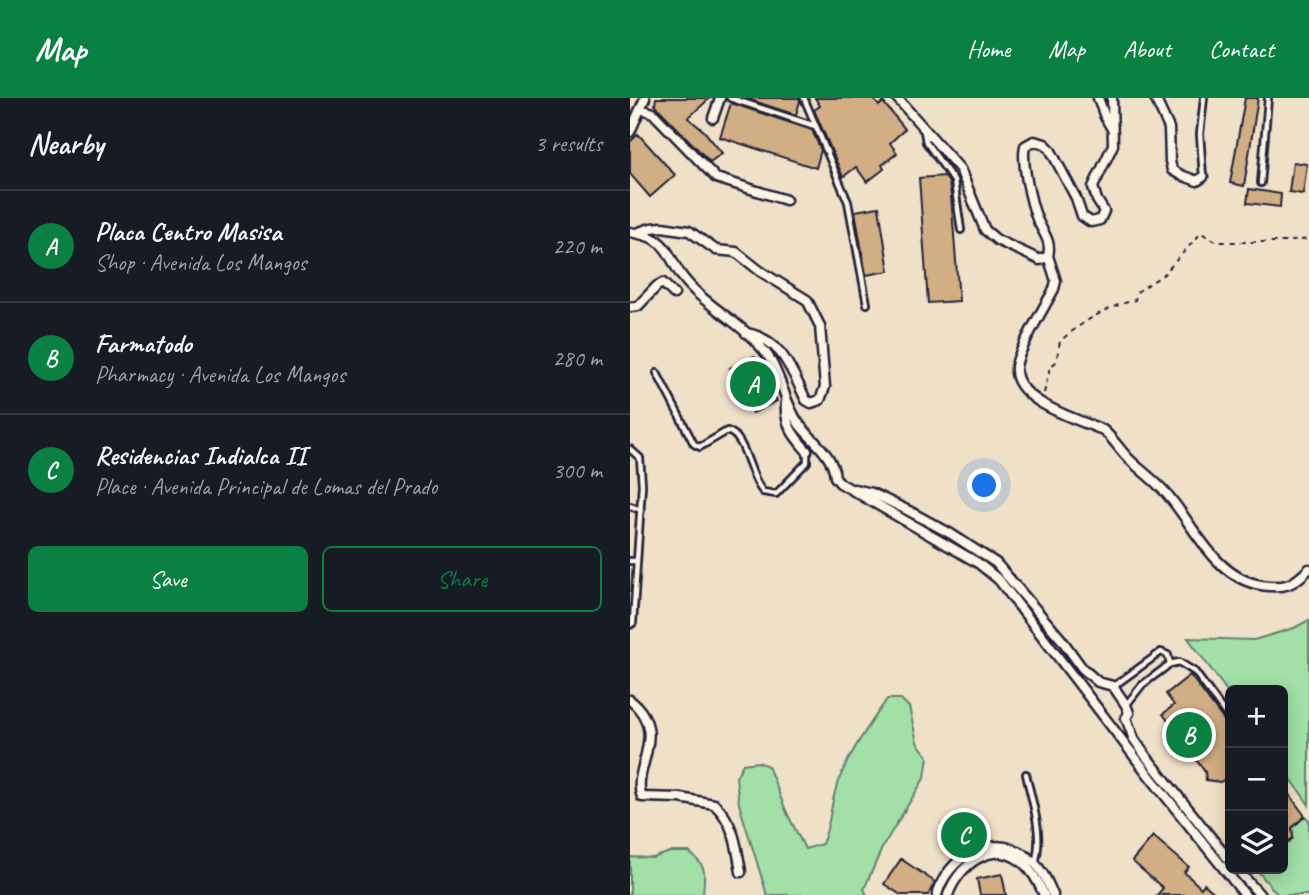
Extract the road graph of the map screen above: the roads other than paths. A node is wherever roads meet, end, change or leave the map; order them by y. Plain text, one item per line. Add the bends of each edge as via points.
1 (645, 98) edge
2 (720, 98) edge
3 (730, 98) edge
4 (804, 98) edge
5 (897, 98) edge
6 (1098, 98) edge
7 (1112, 98) edge
8 (1155, 98) edge
9 (1204, 98) edge
10 (1268, 98) edge
11 (642, 109) junction
12 (713, 118) dead end
13 (816, 127) junction
14 (923, 127) junction
15 (630, 132) edge
16 (1113, 132) junction
17 (1203, 177) joint
18 (1261, 183) dead end
19 (786, 200) dead end
20 (961, 230) dead end
21 (633, 233) edge
22 (1048, 256) junction
23 (674, 294) dead end
24 (867, 304) dead end
25 (630, 307) edge
26 (746, 332) junction
27 (657, 373) dead end
28 (786, 401) junction
29 (631, 450) edge
30 (807, 452) joint
31 (848, 489) junction
32 (630, 506) edge
33 (641, 510) junction
34 (630, 561) edge
35 (637, 561) junction
36 (1309, 569) edge
37 (630, 625) edge
38 (1170, 664) junction
39 (1104, 684) junction
40 (1113, 687) junction
41 (1089, 696) junction
42 (630, 700) edge
43 (1126, 705) junction
44 (1225, 713) edge
45 (1126, 719) junction
46 (1113, 728) junction
47 (1026, 775) dead end
48 (1225, 855) edge
49 (1035, 864) junction
50 (741, 872) dead end
51 (1241, 874) edge
52 (937, 895) edge
53 (948, 895) edge
54 (1044, 895) edge
55 (1054, 895) edge
56 (1245, 895) edge
57 (1260, 895) edge

1 - 11 street
2 - 12 street
3 - 13 lane
4 - 13 lane
5 - 14 street
6 - 16 street
7 - 16 street
8 - 17 street via 1170,128 1172,170 1197,181
9 - 17 lane via 1200,134
10 - 18 lane
11 - 15 street
11 - 19 street via 653,113 716,178
13 - 24 lane via 848,202
14 - 20 lane via 926,142 954,181
14 - 22 street via 960,169 985,230 1035,258
16 - 22 street via 1113,145 1093,187 1103,217 1091,222 1082,216 1051,149 1034,141 1025,146 1025,167 1037,219 1049,240
21 - 26 street via 664,247 688,283
21 - 26 street via 662,227 688,231 716,250 736,252 801,294 820,326 825,387 820,400 806,400 776,345
22 - 36 street via 1056,281 1016,363 1017,380 1035,400 1111,436 1169,496 1229,572 1245,582 1283,587 1294,584
23 - 25 street via 663,283 638,306
26 - 28 street via 771,362
27 - 30 lane via 694,444 700,447 726,431 733,432 763,492 776,494 784,487 807,462
28 - 30 street via 788,426
28 - 31 street via 798,423 823,449 835,477
29 - 33 lane via 642,467
31 - 39 street via 872,492 996,563 1082,668
31 - 41 street via 989,571
32 - 33 lane
33 - 35 lane
34 - 35 lane
35 - 37 lane
38 - 40 lane via 1161,652
38 - 43 lane via 1142,685
38 - 44 lane via 1179,662 1195,672
39 - 40 street
39 - 41 street via 1092,689
40 - 43 street
41 - 46 street
42 - 50 street via 640,712 646,732 633,782 636,791 642,797 714,804 737,843
43 - 45 street
45 - 46 street
45 - 48 street via 1145,755
46 - 56 street
47 - 49 lane via 1039,846
49 - 52 street via 1008,848 985,848 953,864
49 - 55 street
51 - 57 street
53 - 54 street via 963,868 990,855 1021,862

